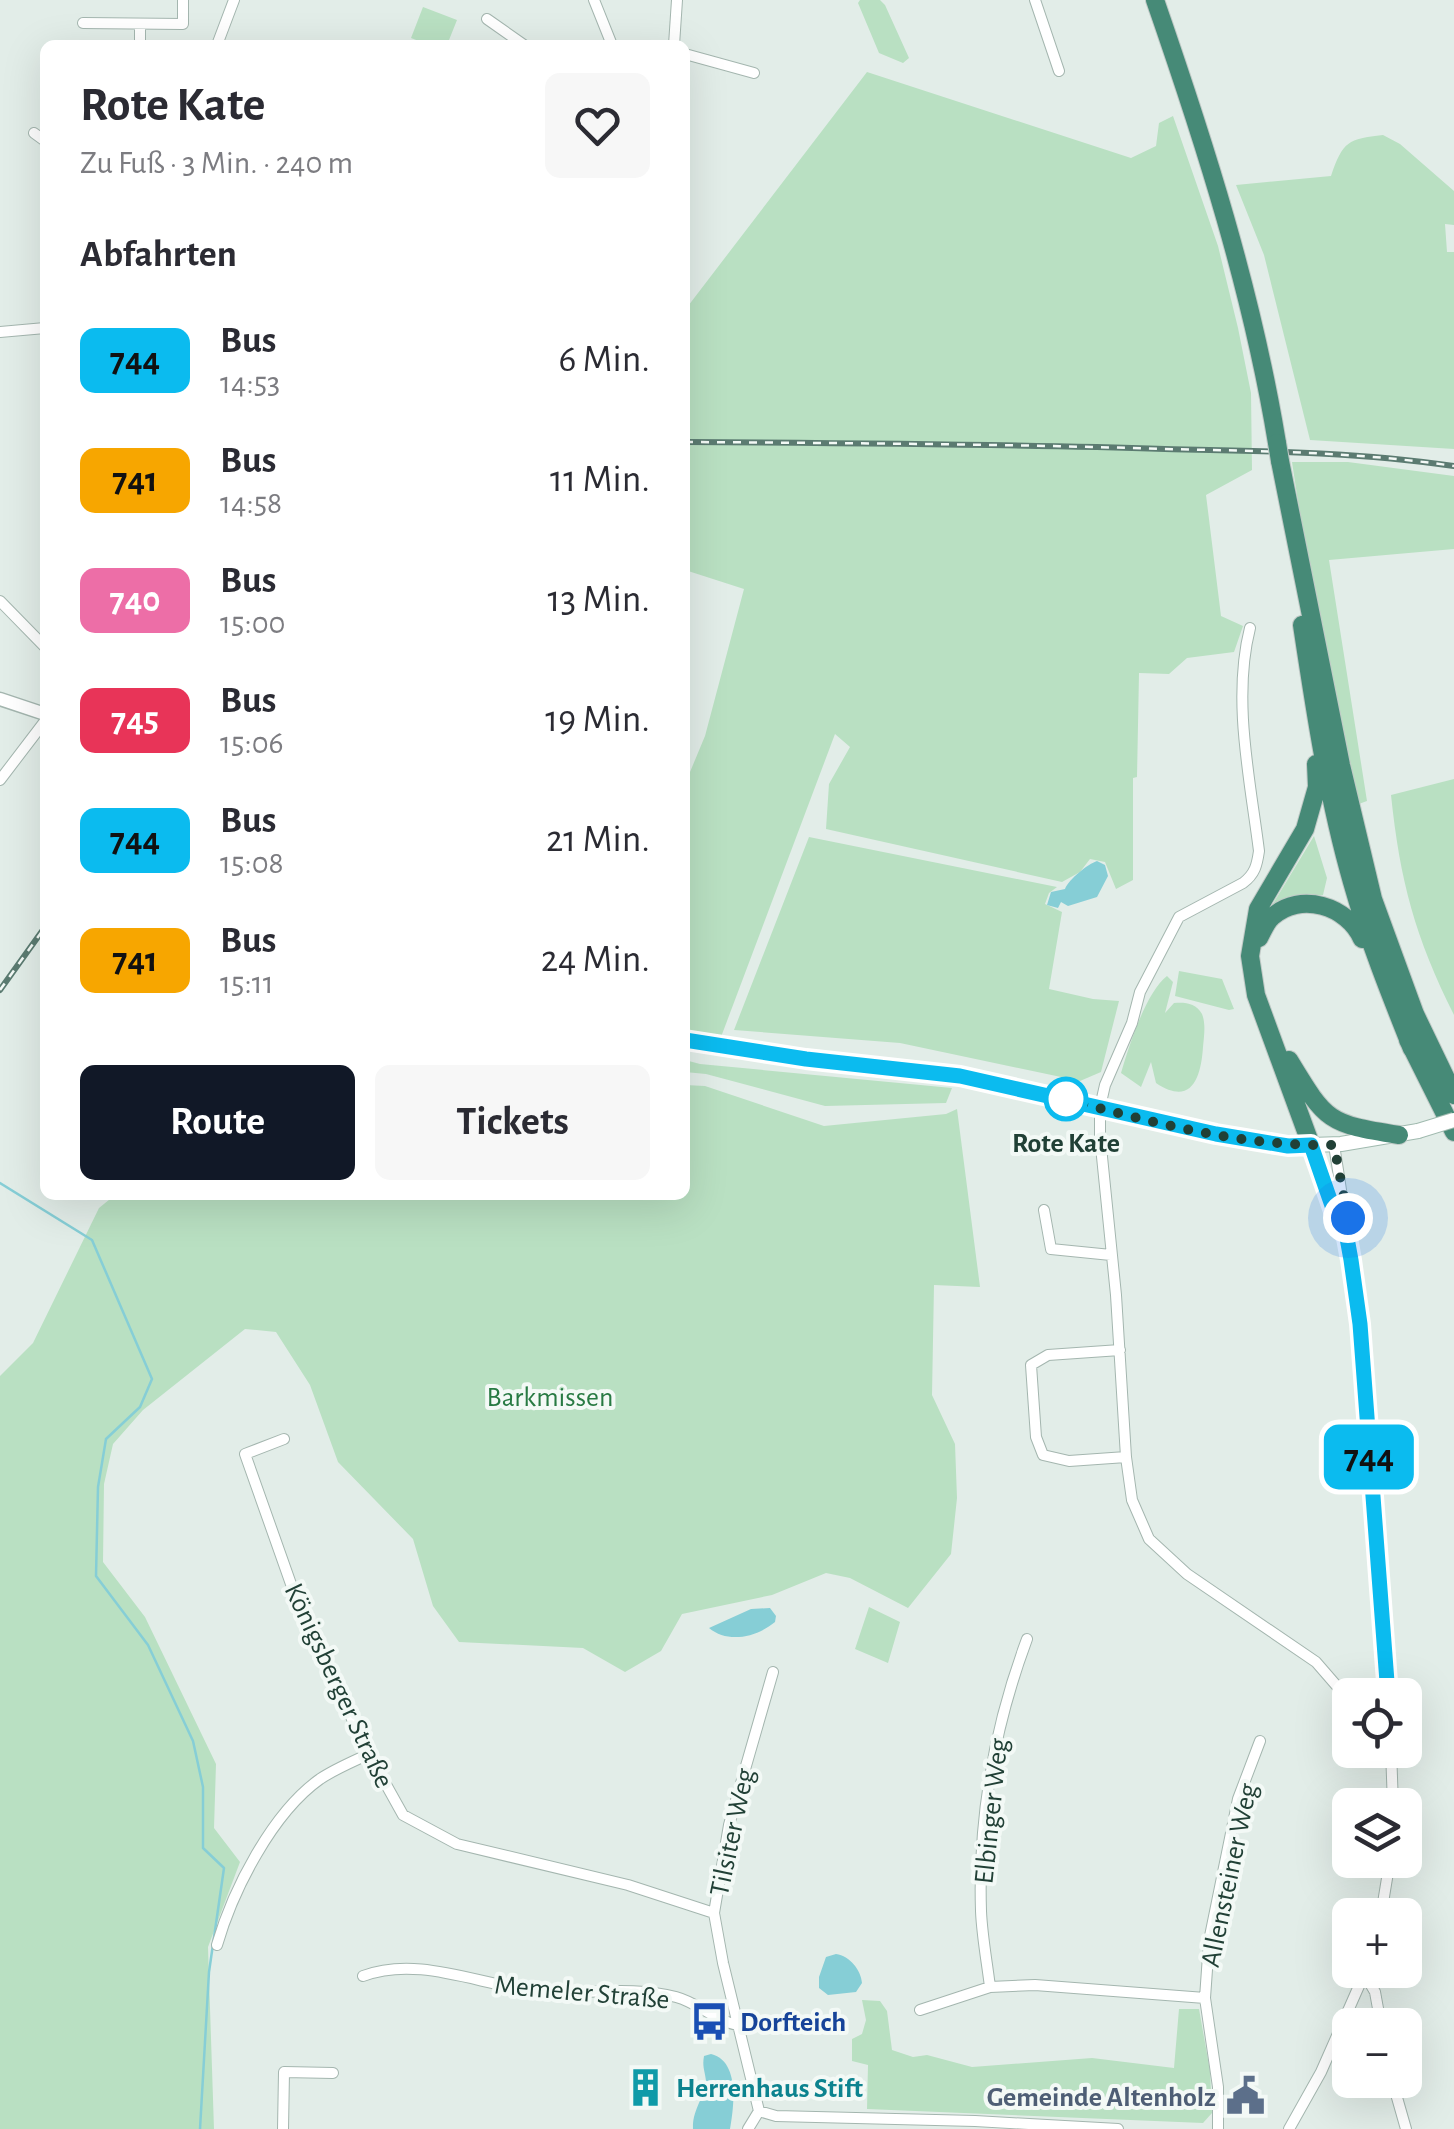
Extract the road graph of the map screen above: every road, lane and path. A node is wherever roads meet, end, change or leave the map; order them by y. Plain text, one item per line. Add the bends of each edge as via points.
1 (183, 0) edge
2 (234, 0) edge
3 (594, 0) edge
4 (676, 0) edge
5 (1035, 0) edge
6 (1155, 0) edge
7 (486, 19) dead end
8 (83, 23) dead end
9 (140, 24) junction
10 (140, 40) edge
11 (220, 40) edge
12 (517, 40) edge
13 (610, 40) edge
14 (674, 40) edge
15 (690, 55) edge
16 (1058, 71) dead end
17 (754, 73) dead end
18 (34, 133) dead end
19 (40, 137) edge
20 (40, 328) edge
21 (0, 332) edge
22 (1279, 452) junction
23 (0, 601) edge
24 (1250, 628) dead end
25 (40, 642) edge
26 (0, 698) edge
27 (40, 715) edge
28 (1316, 718) junction
29 (40, 724) edge
30 (0, 780) edge
31 (1250, 956) junction
32 (1268, 1026) junction
33 (690, 1041) edge
34 (1412, 1049) junction
35 (1454, 1095) edge
36 (1100, 1107) junction
37 (1317, 1108) junction
38 (1454, 1120) edge
39 (1454, 1132) edge
40 (1409, 1133) junction
41 (1311, 1145) junction
42 (1334, 1145) junction
43 (1044, 1210) dead end
44 (1347, 1238) junction
45 (1111, 1255) junction
46 (1120, 1350) junction
47 (284, 1439) dead end
48 (1126, 1457) junction
49 (1028, 1639) dead end
50 (773, 1672) dead end
51 (1387, 1678) edge
52 (1332, 1680) edge
53 (1260, 1740) dead end
54 (369, 1754) junction
55 (714, 1913) junction
56 (217, 1945) dead end
57 (363, 1976) dead end
58 (990, 1988) junction
59 (1359, 1988) edge
60 (1205, 1998) junction
61 (920, 2010) dead end
62 (738, 2026) junction
63 (332, 2073) dead end
64 (1397, 2098) edge
65 (758, 2111) junction
66 (283, 2129) edge
67 (748, 2129) edge
68 (1118, 2129) edge
69 (1218, 2129) edge
70 (1289, 2129) edge
71 (1406, 2129) edge

1 - 9 street via 183,24
2 - 11 street
3 - 13 street
4 - 14 street
5 - 16 street
6 - 22 highway via 1233,244
7 - 12 street
8 - 9 street
9 - 10 street
15 - 17 street
18 - 19 street
20 - 21 street
22 - 28 highway
22 - 35 highway via 1368,884 1415,1014
23 - 25 street
24 - 36 street via 1242,658 1256,866 1243,882 1179,917 1140,992
26 - 27 street
28 - 31 highway via 1317,787 1305,829 1258,910
28 - 34 highway via 1351,879
29 - 30 street
31 - 32 highway
31 - 34 highway via 1269,918 1284,908 1305,904 1345,914
32 - 37 highway
32 - 41 highway
33 - 36 street via 960,1076
34 - 39 highway
36 - 41 street via 1216,1134
36 - 45 street
37 - 40 highway via 1338,1122
37 - 41 highway
38 - 40 main road, bridge
40 - 42 main road
41 - 42 main road
41 - 44 street
42 - 44 street
43 - 45 street via 1051,1249
44 - 51 street via 1360,1324
45 - 46 street
46 - 48 street
46 - 48 street via 1048,1355 1031,1365 1043,1455 1069,1461
47 - 54 street, Königsberger Straße via 245,1454 303,1618
48 - 52 street via 1132,1500 1149,1539
49 - 58 street, Elbinger Weg via 997,1735 984,1825 981,1917
50 - 55 street, Tilsiter Weg via 729,1824
53 - 60 street, Allensteiner Weg via 1238,1799 1209,1941
54 - 55 street, Königsberger Straße via 403,1815 457,1844
54 - 56 street via 318,1781 283,1818 250,1864
55 - 62 street, Tilsiter Weg
57 - 62 street, Memeler Straße via 386,1968 544,1992 645,1992 700,2004
58 - 60 street via 1048,1985
58 - 61 street
59 - 70 street
60 - 69 street, Allensteiner Weg
62 - 65 street, Tilsiter Weg
63 - 66 street via 284,2072
64 - 71 street
65 - 67 street
65 - 68 street

